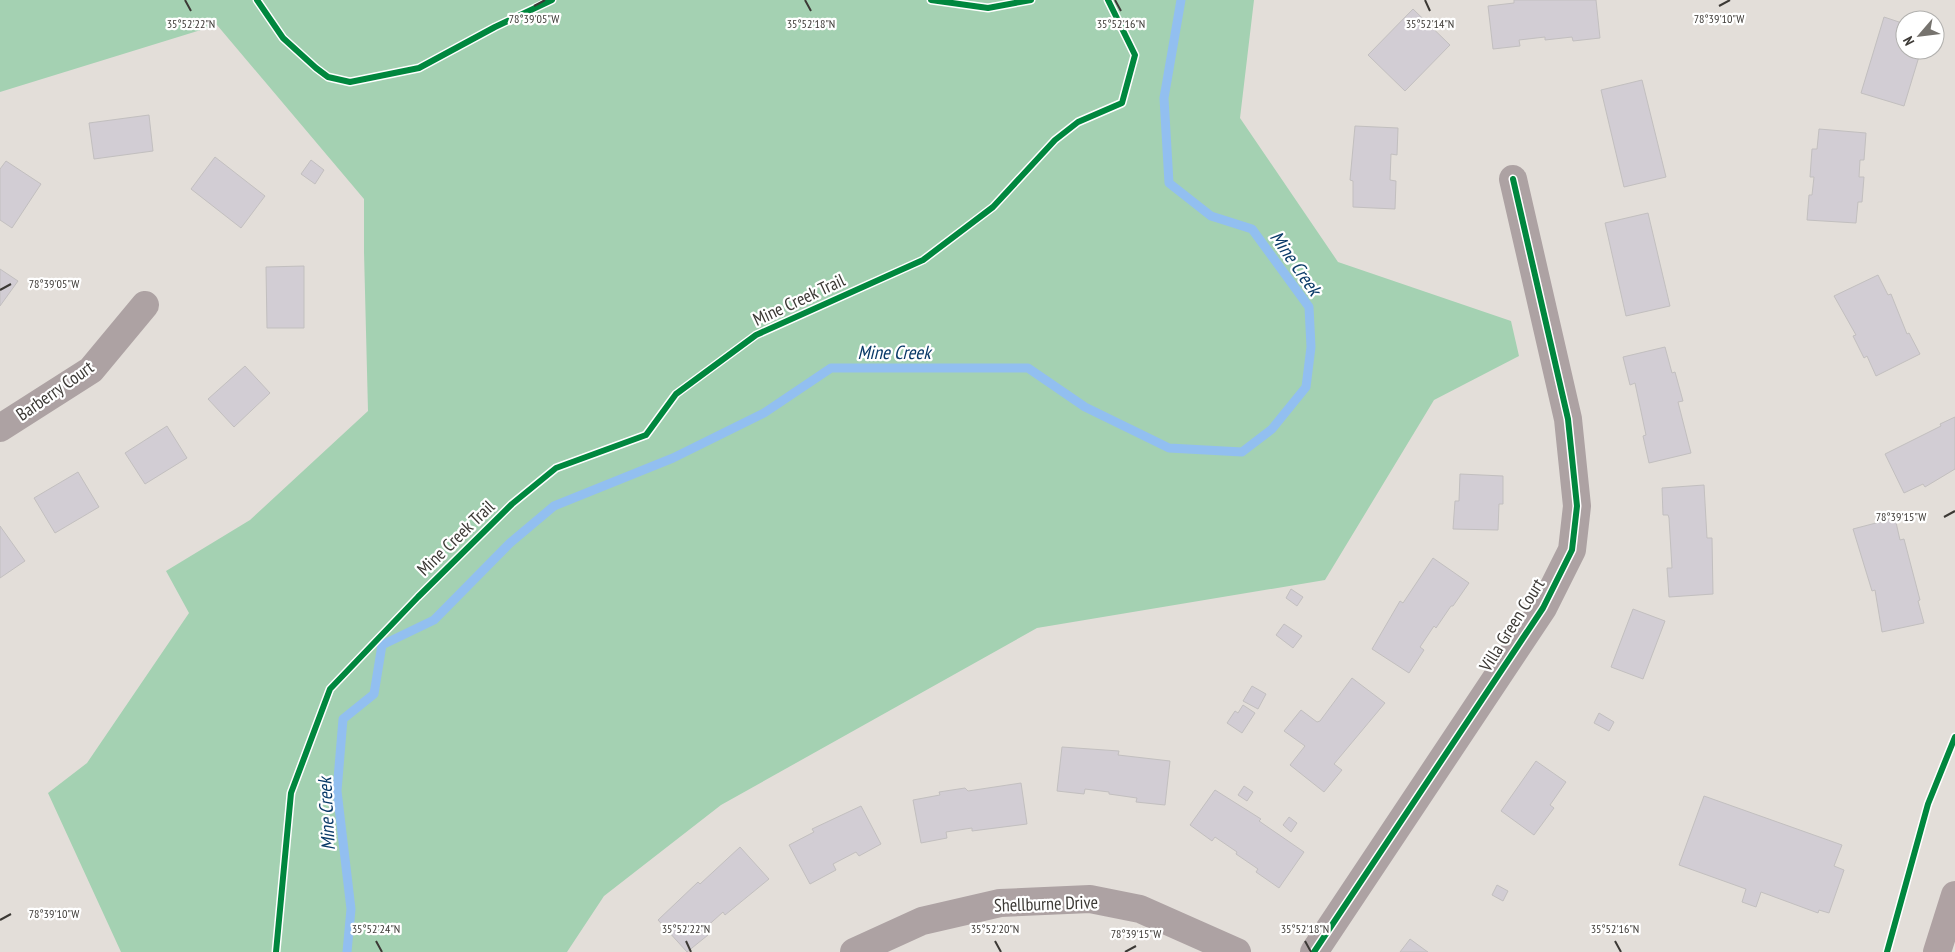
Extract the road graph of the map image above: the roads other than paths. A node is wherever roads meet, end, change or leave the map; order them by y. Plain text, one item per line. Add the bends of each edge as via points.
1 (1513, 179) dead end
2 (145, 304) dead end
3 (0, 428) edge
4 (1955, 896) edge
5 (854, 952) edge
6 (1237, 952) edge
7 (1314, 952) edge
8 (1937, 952) edge

1 - 7 street, Villa Green Court via 1568,420 1577,506 1572,550 1543,608
2 - 3 street, Barberry Court via 91,370
4 - 8 main road
5 - 6 street, Shellburne Drive via 922,921 1000,902 1090,899 1140,909

